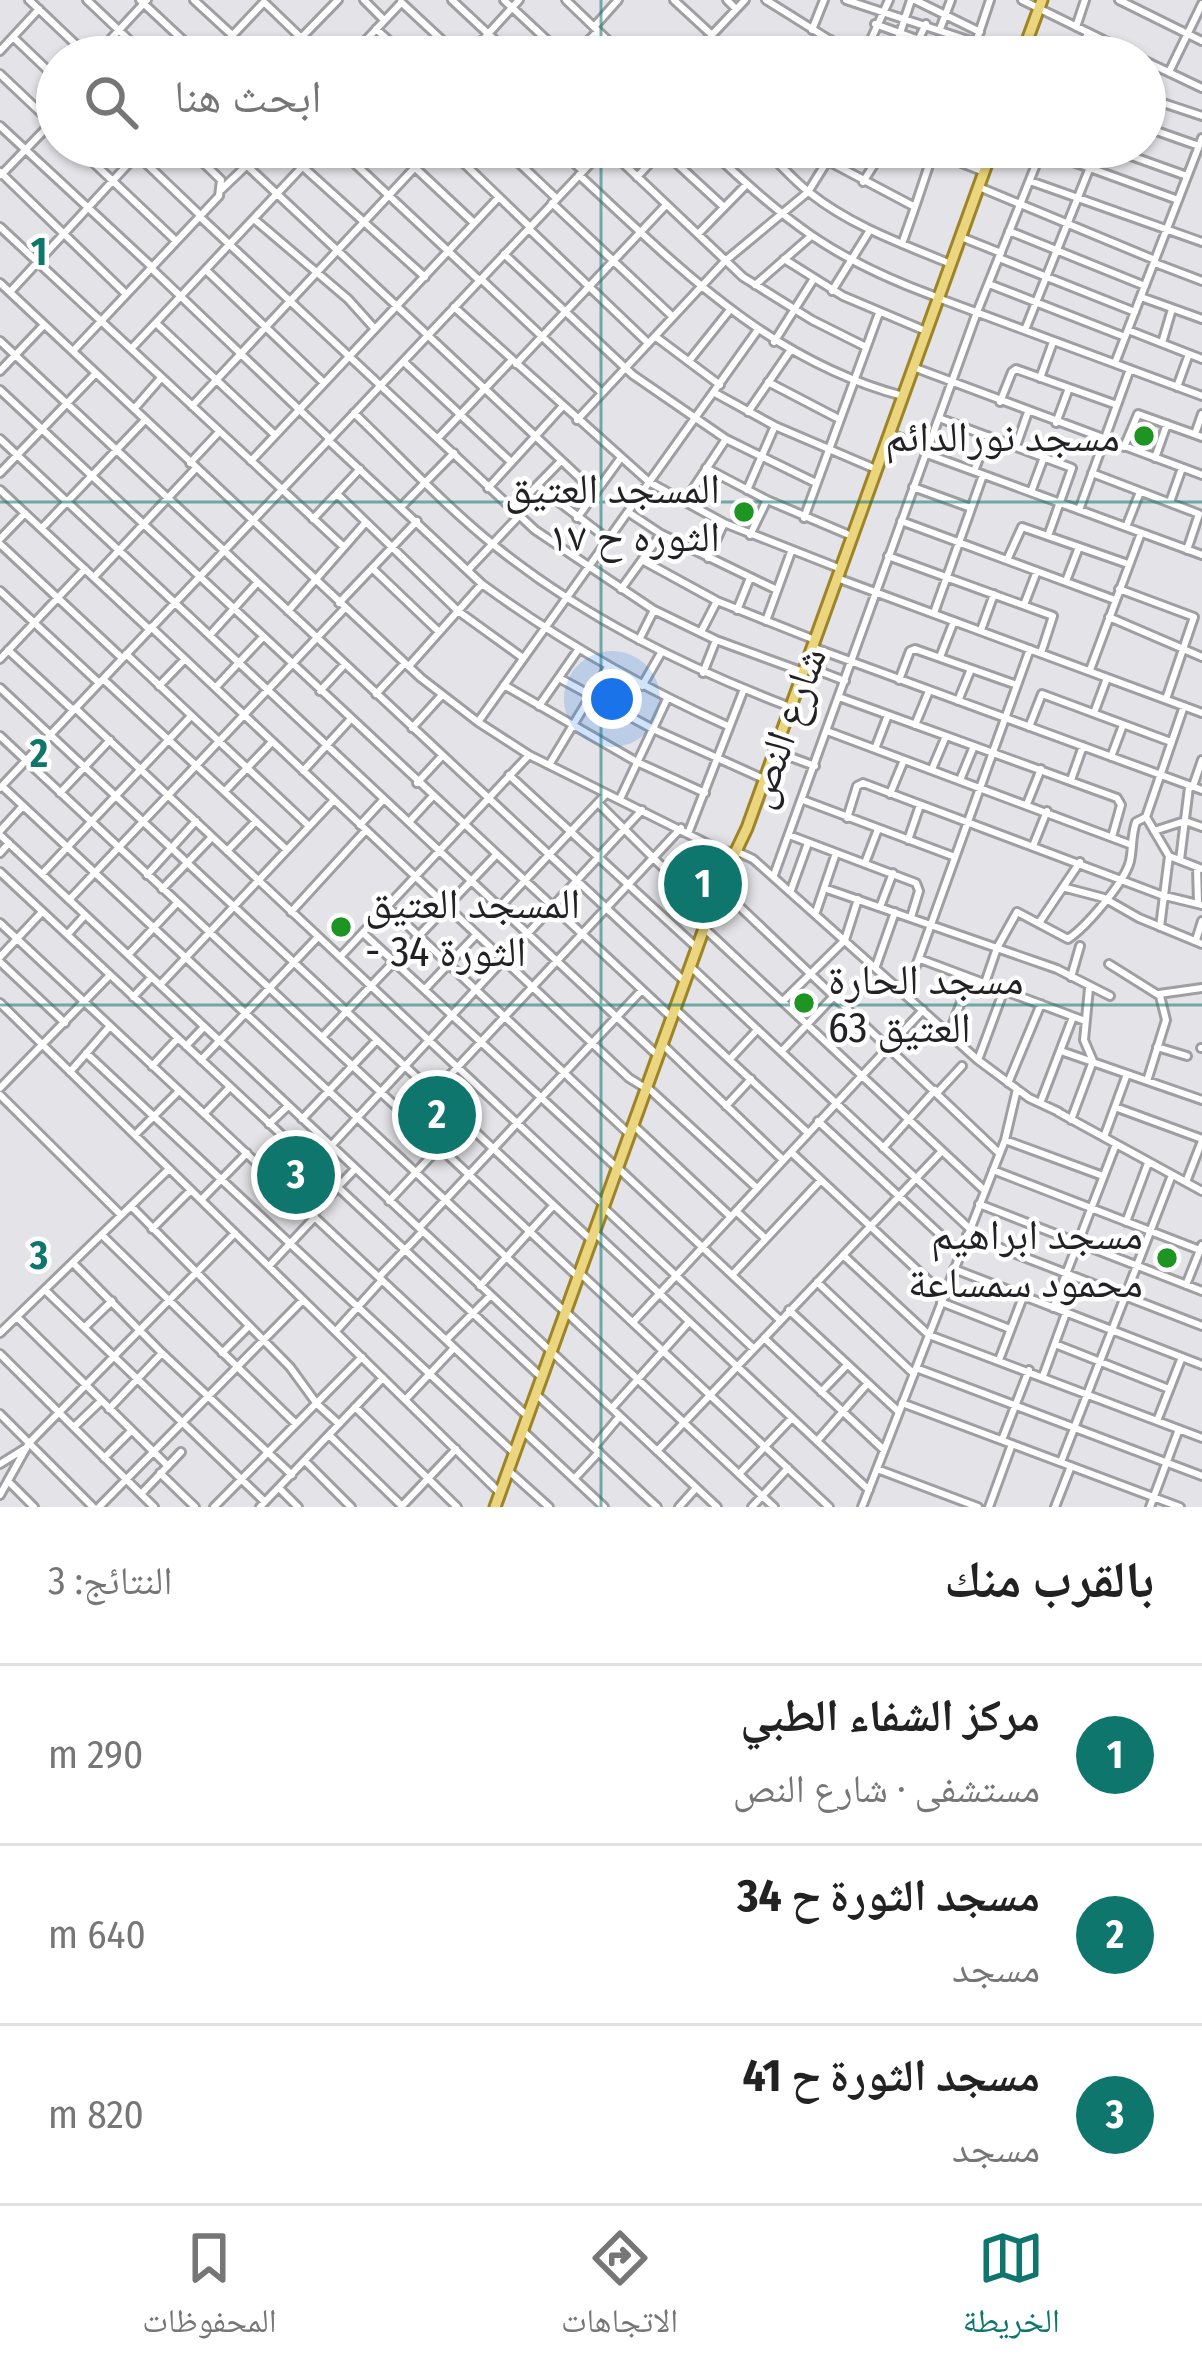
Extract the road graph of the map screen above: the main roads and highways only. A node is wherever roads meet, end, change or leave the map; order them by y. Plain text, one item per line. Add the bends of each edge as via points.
1 (1043, 4) edge
2 (1033, 36) edge
3 (981, 168) edge
4 (983, 168) edge
5 (975, 194) junction
6 (936, 297) junction
7 (900, 395) junction
8 (836, 573) junction
9 (802, 664) junction
10 (762, 777) junction
11 (733, 852) junction
12 (671, 1012) junction
13 (550, 1351) junction
14 (498, 1502) edge

1 - 2 main road
3 - 5 main road, شارع النص
4 - 5 main road, شارع النص
5 - 6 main road, شارع النص
5 - 6 main road, شارع النص
6 - 7 main road, شارع النص
6 - 7 main road, شارع النص
7 - 8 main road, شارع النص
7 - 8 main road, شارع النص
8 - 9 main road, شارع النص
9 - 10 main road, شارع النص
9 - 10 main road, شارع النص
10 - 11 main road, شارع النص
11 - 12 main road, شارع النص
11 - 12 main road, شارع النص
12 - 13 main road, شارع النص
13 - 14 main road, شارع النص
13 - 14 main road, شارع النص

